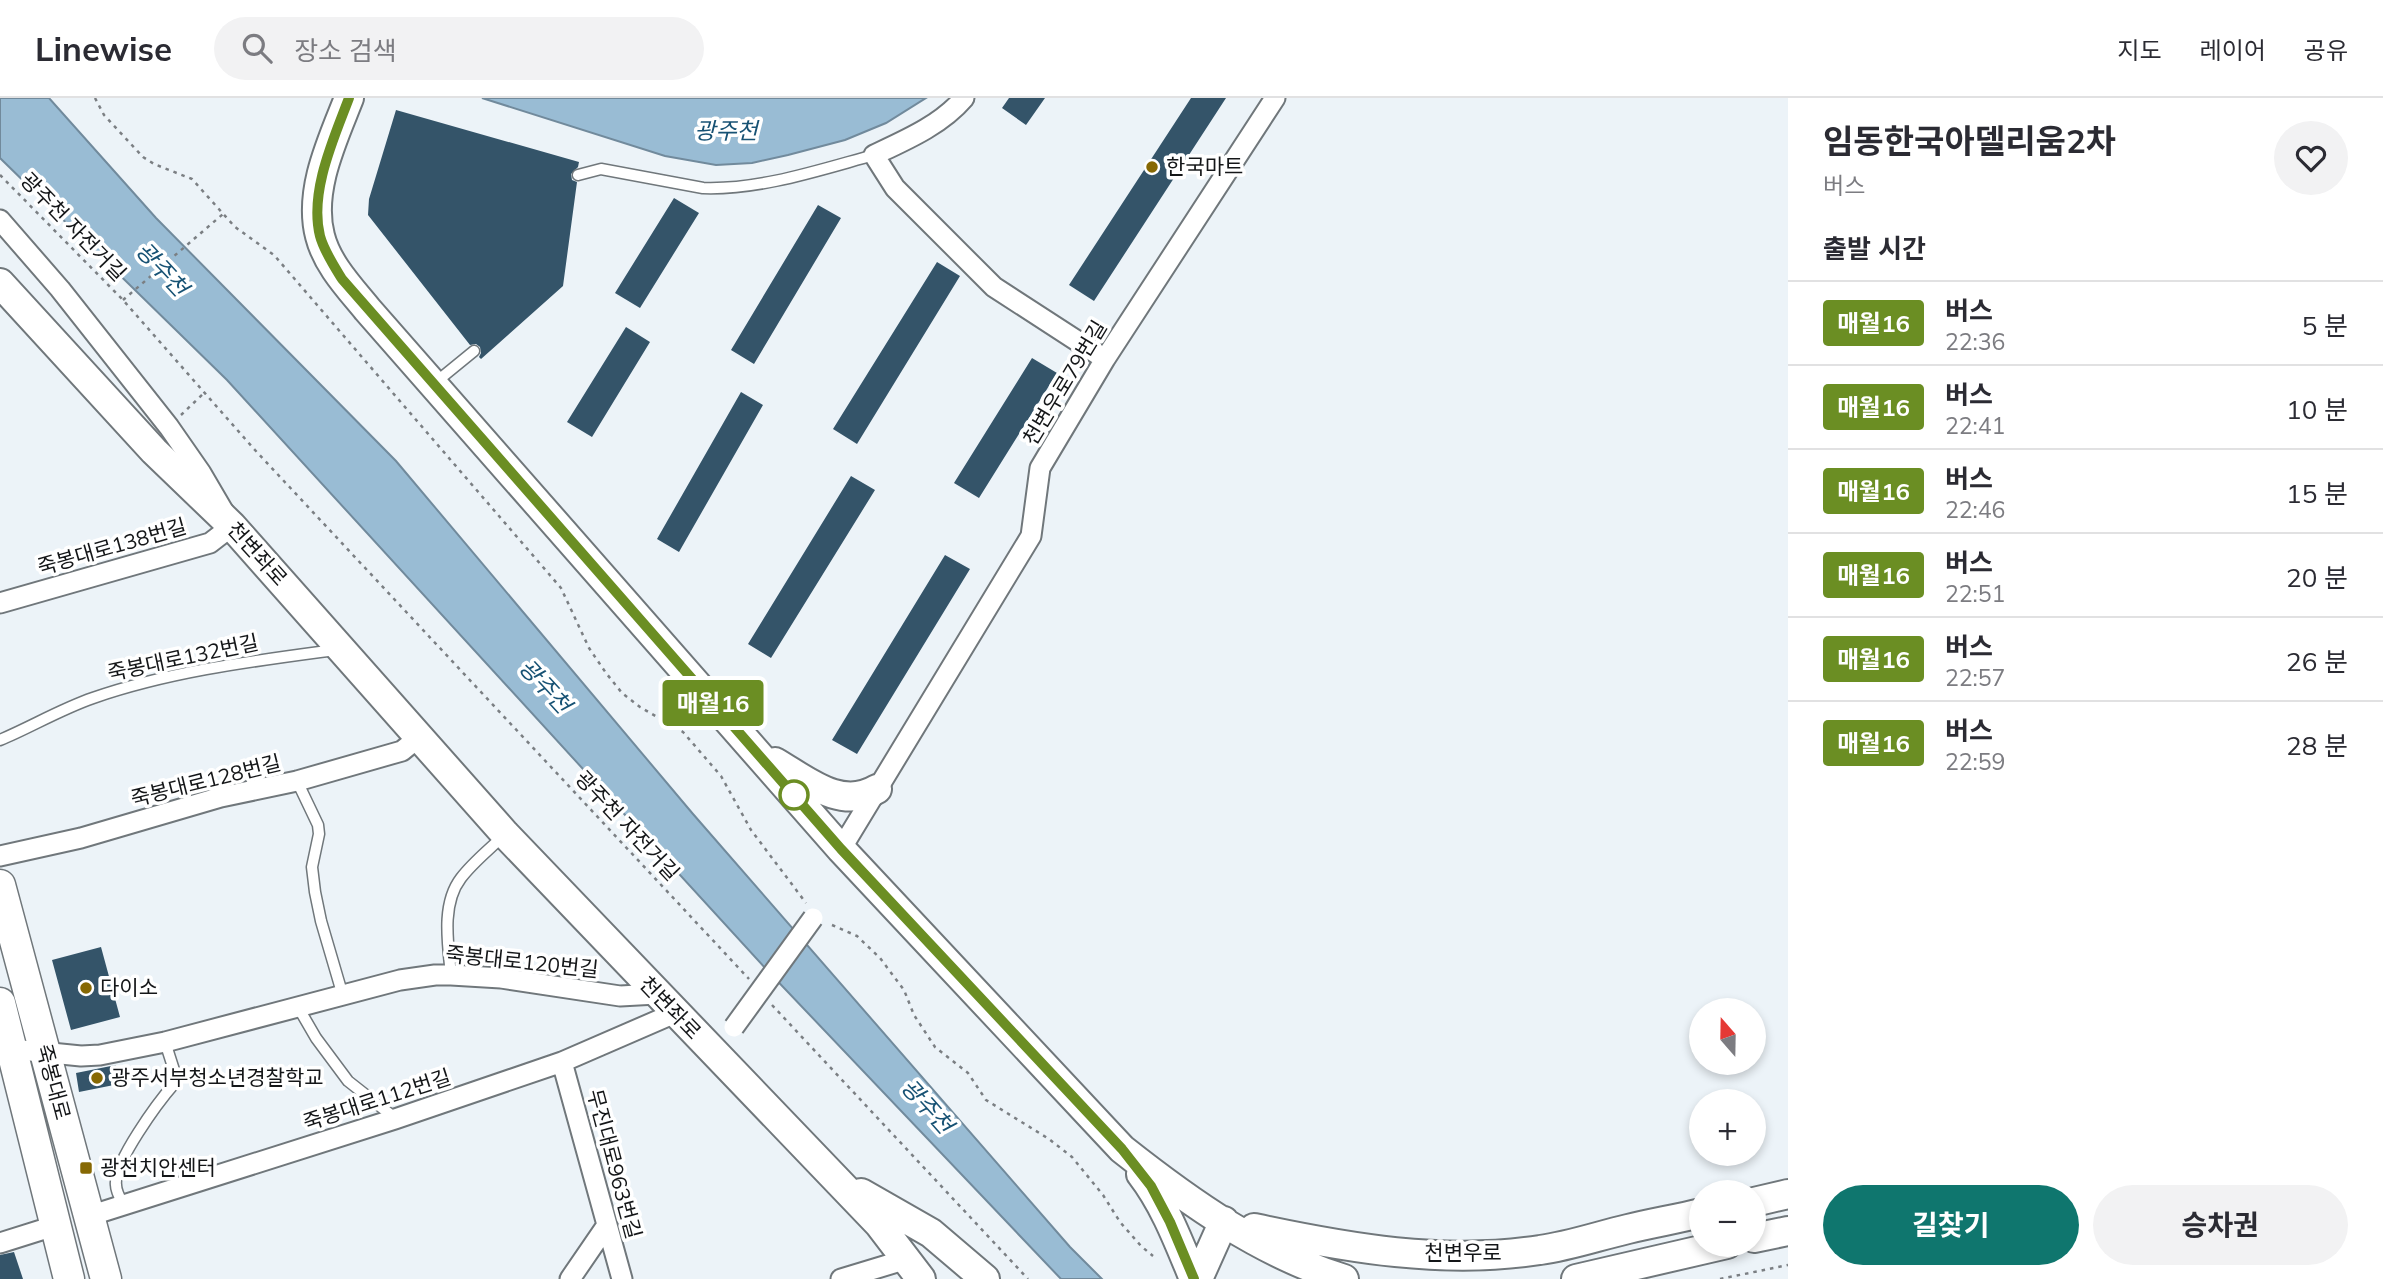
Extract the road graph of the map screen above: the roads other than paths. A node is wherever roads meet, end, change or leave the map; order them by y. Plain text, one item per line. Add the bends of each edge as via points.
1 (349, 98) edge
2 (964, 98) edge
3 (1275, 98) edge
4 (874, 155) junction
5 (578, 175) dead end
6 (0, 220) edge
7 (0, 283) edge
8 (474, 351) dead end
9 (1105, 359) junction
10 (433, 385) junction
11 (232, 526) junction
12 (0, 603) edge
13 (342, 649) junction
14 (419, 737) junction
15 (0, 740) edge
16 (754, 750) junction
17 (297, 781) junction
18 (877, 789) junction
19 (505, 834) junction
20 (841, 849) junction
21 (0, 856) edge
22 (0, 885) edge
23 (811, 913) road end
24 (451, 975) junction
25 (343, 996) junction
26 (0, 1003) edge
27 (666, 1004) junction
28 (298, 1006) junction
29 (166, 1042) junction
30 (6, 1049) edge
31 (45, 1052) junction
32 (714, 1053) junction
33 (562, 1062) junction
34 (395, 1119) junction
35 (1122, 1149) junction
36 (837, 1180) junction
37 (1788, 1194) edge
38 (1766, 1199) edge
39 (124, 1206) junction
40 (89, 1216) junction
41 (1689, 1216) edge
42 (1224, 1221) junction
43 (607, 1225) junction
44 (54, 1226) junction
45 (1788, 1231) edge
46 (1766, 1236) edge
47 (0, 1243) edge
48 (1689, 1253) edge
49 (914, 1269) edge
50 (1317, 1269) junction
51 (69, 1279) edge
52 (106, 1279) edge
53 (570, 1279) edge
54 (622, 1279) edge
55 (841, 1279) edge
56 (985, 1279) edge
57 (1196, 1279) edge
58 (1282, 1279) edge
59 (1344, 1279) edge
60 (1576, 1279) edge

1 - 10 street, 천변우로 via 319,193 320,236 342,279
2 - 4 street via 931,126
3 - 9 street, 천변우로79번길
4 - 5 lane via 719,189 601,169
4 - 9 street via 895,188 984,278
6 - 11 street via 169,427
7 - 11 street, 천변좌로 via 154,452
8 - 10 lane
9 - 18 street, 천변우로79번길 via 1040,468 1031,536
10 - 16 street, 천변우로
11 - 12 street, 죽봉대로138번길 via 210,543
11 - 13 street, 천변좌로
13 - 14 street, 천변좌로
13 - 15 lane, 죽봉대로132번길 via 240,662 135,684 63,710
14 - 17 street, 죽봉대로128번길 via 402,751
14 - 19 street, 천변좌로
16 - 18 street via 836,795 857,798
16 - 20 street, 천변우로
17 - 21 street, 죽봉대로128번길
17 - 25 lane via 318,825 312,867 315,892
18 - 20 street, 천변우로79번길
19 - 24 lane via 460,880 451,896
19 - 27 street, 천변좌로
20 - 35 street, 천변우로
22 - 31 main road, 죽봉대로
23 - 32 street, bridge
24 - 25 street, 죽봉대로120번길 via 407,979
24 - 27 street, 죽봉대로120번길 via 501,978
25 - 28 street, 죽봉대로120번길
26 - 30 main road, 죽봉대로
27 - 32 street, 천변좌로
27 - 33 street, 죽봉대로112번길
28 - 29 street, 죽봉대로120번길
28 - 34 lane via 348,1081
29 - 31 street, 죽봉대로120번길 via 100,1055
29 - 39 lane via 174,1084 152,1109 116,1176
30 - 31 street, 죽봉대로120번길
30 - 44 main road, 죽봉대로
31 - 40 main road, 죽봉대로
32 - 36 street, 천변좌로
33 - 34 street, 죽봉대로112번길
33 - 43 street, 무진대로963번길
34 - 39 street, 죽봉대로112번길
35 - 42 street, 천변우로
35 - 57 street via 1151,1186
36 - 49 street, 천변좌로
36 - 56 street, 천변좌로 via 931,1233
37 - 38 street
39 - 40 street, 죽봉대로112번길
40 - 52 main road, 죽봉대로
41 - 42 street, 천변우로 via 1580,1243 1476,1256 1370,1248
42 - 50 street, 천변우로 via 1286,1257
42 - 57 street
43 - 53 street
43 - 54 street, 무진대로963번길
44 - 47 street
44 - 51 main road, 죽봉대로
45 - 46 street
48 - 60 street
49 - 55 street
50 - 58 street
50 - 59 street, 천변우로

